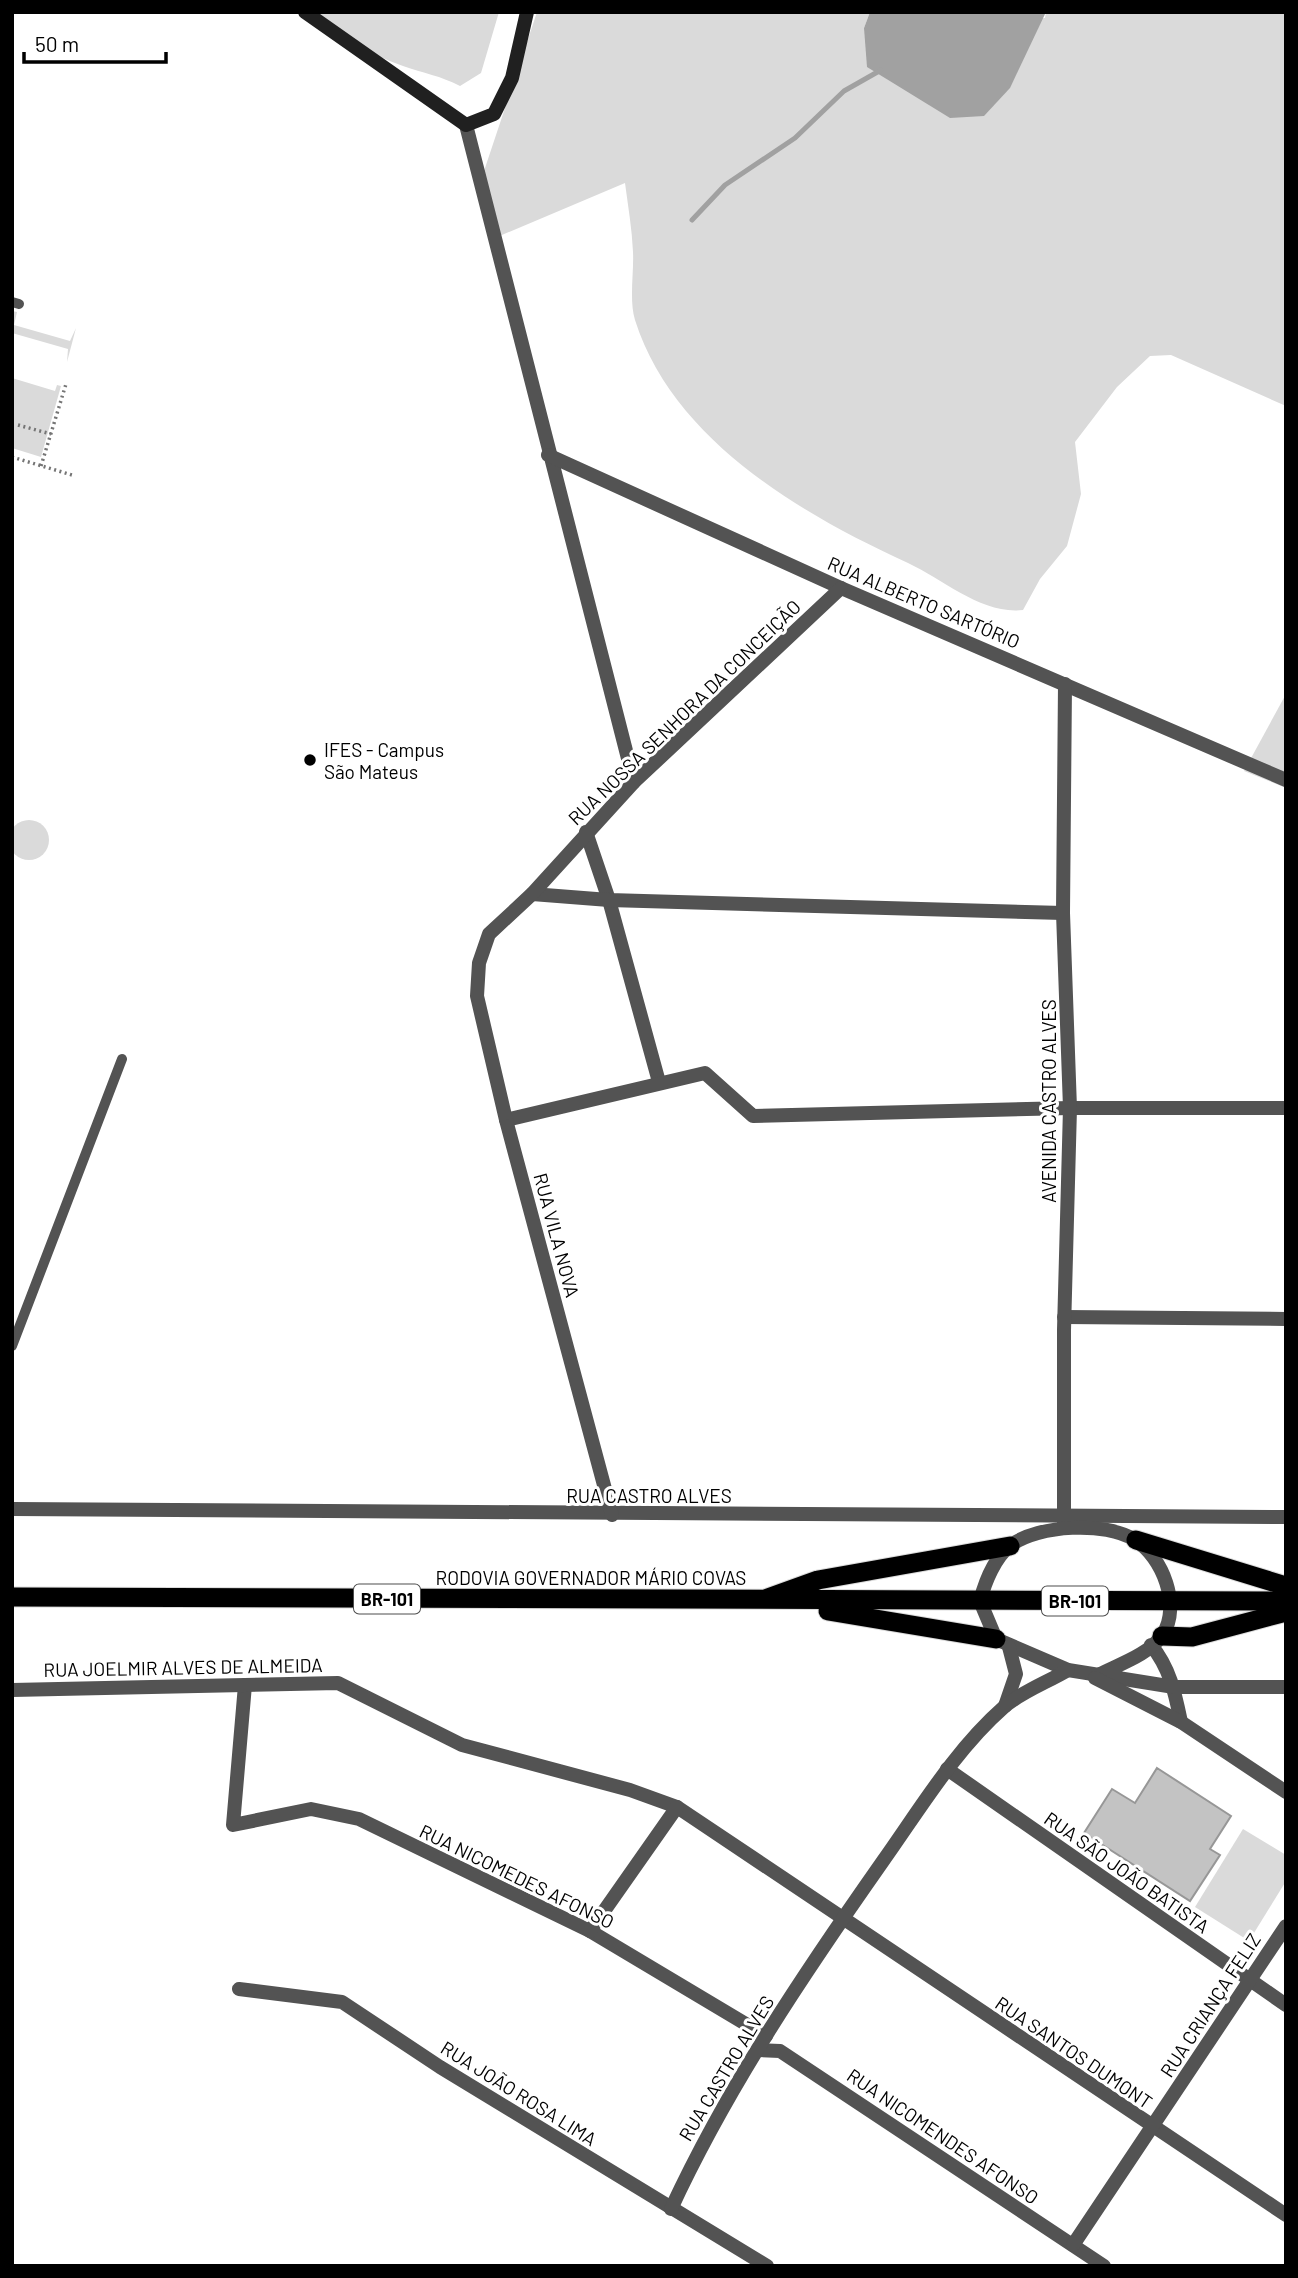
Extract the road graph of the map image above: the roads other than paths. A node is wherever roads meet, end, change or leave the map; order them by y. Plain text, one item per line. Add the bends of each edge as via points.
1 (305, 12) edge
2 (527, 12) edge
3 (466, 125) junction
4 (548, 455) junction
5 (841, 588) junction
6 (1065, 684) junction
7 (1286, 780) edge
8 (634, 782) junction
9 (586, 832) junction
10 (532, 894) junction
11 (609, 900) junction
12 (1063, 913) junction
13 (479, 963) joint
14 (122, 1059) dead end
15 (659, 1082) junction
16 (1070, 1108) junction
17 (1286, 1108) edge
18 (506, 1120) junction
19 (1064, 1317) junction
20 (1286, 1319) edge
21 (12, 1346) edge
22 (12, 1508) edge
23 (612, 1515) junction
24 (1286, 1517) edge
25 (1064, 1523) junction
26 (1136, 1540) junction
27 (1010, 1546) junction
28 (1286, 1586) edge
29 (12, 1597) edge
30 (761, 1601) junction
31 (981, 1601) junction
32 (1170, 1601) junction
33 (1286, 1601) edge
34 (1286, 1612) edge
35 (1157, 1641) junction
36 (1003, 1643) junction
37 (1068, 1670) junction
38 (1084, 1673) junction
39 (1100, 1674) junction
40 (244, 1685) junction
41 (1174, 1687) junction
42 (1286, 1687) edge
43 (12, 1690) edge
44 (1005, 1706) junction
45 (1181, 1721) junction
46 (947, 1769) junction
47 (1286, 1792) edge
48 (677, 1807) junction
49 (842, 1919) junction
50 (1286, 1926) edge
51 (590, 1931) junction
52 (1250, 1981) junction
53 (239, 1989) dead end
54 (1286, 2005) edge
55 (766, 2036) junction
56 (758, 2050) junction
57 (1152, 2127) junction
58 (671, 2209) junction
59 (1286, 2215) edge
60 (1073, 2245) junction
61 (767, 2266) edge
62 (1104, 2266) edge

1 - 3 main road
2 - 3 main road via 512,78 494,114
3 - 4 street
4 - 5 street, RUA ALBERTO SARTÓRIO
4 - 8 street
5 - 6 street, RUA ALBERTO SARTÓRIO
5 - 8 street, RUA NOSSA SENHORA DA CONCEIÇÃO
6 - 7 street, RUA ALBERTO SARTÓRIO
6 - 12 street, AVENIDA CASTRO ALVES
8 - 9 street, RUA NOSSA SENHORA DA CONCEIÇÃO
9 - 10 street, RUA NOSSA SENHORA DA CONCEIÇÃO
9 - 11 street
10 - 11 street
10 - 13 street, RUA NOSSA SENHORA DA CONCEIÇÃO via 489,934
11 - 12 street
11 - 15 street
12 - 16 street, AVENIDA CASTRO ALVES
13 - 18 street, RUA VILA NOVA via 477,996
14 - 21 lane
15 - 16 street via 705,1073 753,1116
15 - 18 street
16 - 17 street
16 - 19 street, AVENIDA CASTRO ALVES
18 - 23 street, RUA VILA NOVA
19 - 20 street
19 - 25 street, AVENIDA CASTRO ALVES
22 - 23 street, RUA CASTRO ALVES
23 - 25 street, RUA CASTRO ALVES
24 - 25 street, RUA CASTRO ALVES
25 - 26 street
25 - 27 street
26 - 28 highway
26 - 32 street via 1154,1559
27 - 30 highway via 818,1580
27 - 31 street via 996,1562
29 - 30 highway, RODOVIA GOVERNADOR MÁRIO COVAS / BR-101
30 - 31 highway, RODOVIA GOVERNADOR MÁRIO COVAS / BR-101
30 - 36 highway via 910,1623
31 - 32 highway, RODOVIA GOVERNADOR MÁRIO COVAS / BR-101
31 - 36 street
32 - 33 highway, RODOVIA GOVERNADOR MÁRIO COVAS / BR-101
32 - 35 street via 1171,1618
34 - 35 highway via 1192,1637
35 - 39 street
35 - 41 street
36 - 37 street
36 - 44 street via 1016,1674
37 - 38 street
37 - 44 street, RUA CASTRO ALVES
38 - 39 street
38 - 45 street
39 - 41 street
40 - 43 street, RUA JOELMIR ALVES DE ALMEIDA
40 - 48 street, RUA JOELMIR ALVES DE ALMEIDA via 338,1683 462,1745
40 - 51 street, RUA NICOMEDES AFONSO via 233,1825 311,1809 359,1819
41 - 42 street
41 - 45 street
44 - 46 street, RUA CASTRO ALVES
45 - 47 street
46 - 49 street, RUA CASTRO ALVES
46 - 52 street, RUA SÃO JOÃO BATISTA
48 - 49 street, RUA JOELMIR ALVES DE ALMEIDA
48 - 51 street
49 - 55 street, RUA CASTRO ALVES
49 - 57 street, RUA SANTOS DUMONT
50 - 52 street, RUA CRIANÇA FELIZ
51 - 55 street, RUA NICOMEDES AFONSO
52 - 54 street, RUA SÃO JOÃO BATISTA
52 - 57 street, RUA CRIANÇA FELIZ
53 - 58 street, RUA JOÃO ROSA LIMA via 342,2002
55 - 56 street, RUA CASTRO ALVES
56 - 58 street, RUA CASTRO ALVES via 696,2154
56 - 60 street, RUA NICOMENDES AFONSO via 780,2051
57 - 59 street, RUA SANTOS DUMONT
57 - 60 street, RUA CRIANÇA FELIZ
58 - 61 street, RUA JOÃO ROSA LIMA
60 - 62 street, RUA NICOMENDES AFONSO

